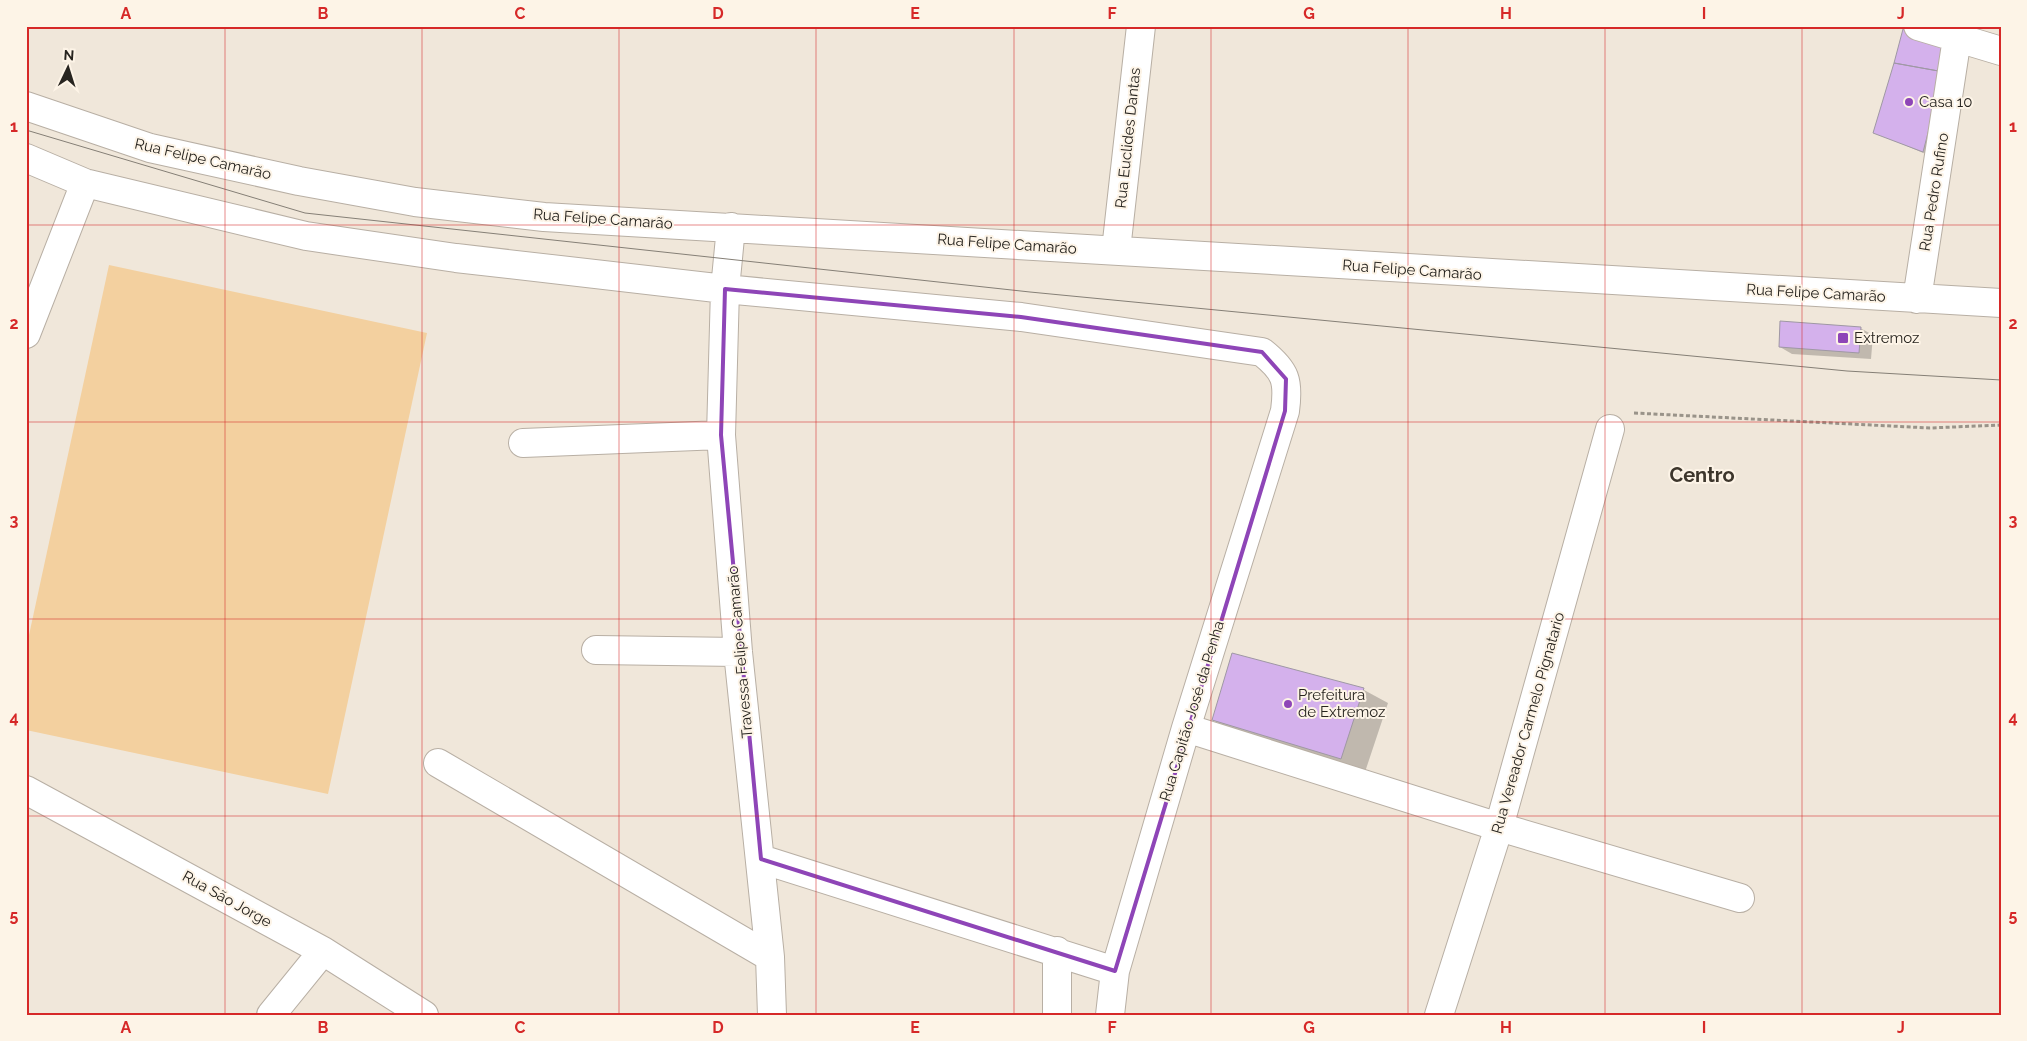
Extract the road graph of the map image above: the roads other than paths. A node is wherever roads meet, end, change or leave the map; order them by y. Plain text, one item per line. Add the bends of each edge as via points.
1 (1141, 26) edge
2 (1918, 26) edge
3 (1959, 32) edge
4 (2001, 51) edge
5 (26, 106) edge
6 (26, 158) edge
7 (85, 183) junction
8 (732, 227) junction
9 (1116, 250) junction
10 (725, 289) junction
11 (1917, 299) junction
12 (2001, 304) edge
13 (26, 334) edge
14 (1610, 429) road end
15 (721, 435) junction
16 (523, 443) dead end
17 (596, 650) dead end
18 (738, 652) junction
19 (1186, 728) junction
20 (438, 763) dead end
21 (26, 790) edge
22 (1499, 827) junction
23 (761, 859) junction
24 (1740, 898) dead end
25 (323, 951) junction
26 (1057, 951) junction
27 (770, 957) junction
28 (1115, 971) junction
29 (271, 1015) edge
30 (424, 1015) edge
31 (772, 1015) edge
32 (1057, 1015) edge
33 (1110, 1015) edge
34 (1439, 1015) edge

1 - 9 street, Rua Euclides Dantas
2 - 3 street
3 - 4 street
3 - 11 street, Rua Pedro Rufino
5 - 8 street, Rua Felipe Camarão via 150,148 299,182 405,200 544,217
6 - 7 street
7 - 10 street via 306,236 456,258
7 - 13 street
8 - 9 street, Rua Felipe Camarão
8 - 10 street, Travessa Felipe Camarão
9 - 11 street, Rua Felipe Camarão
10 - 15 street, Travessa Felipe Camarão
10 - 19 street, Rua Capitão José da Penha via 1021,317 1262,352 1276,363 1286,379 1285,411
11 - 12 street, Rua Felipe Camarão
14 - 22 street, Rua Vereador Carmelo Pignatario
15 - 16 street
15 - 18 street, Travessa Felipe Camarão
17 - 18 street
18 - 23 street, Travessa Felipe Camarão
19 - 22 street
19 - 28 street, Rua Capitão José da Penha
20 - 27 street
21 - 25 street, Rua São Jorge
22 - 24 street
22 - 34 street, Rua Vereador Carmelo Pignatario
23 - 26 street
23 - 27 street, Travessa Felipe Camarão
25 - 29 street
25 - 30 street, Rua São Jorge
26 - 28 street
26 - 32 street
27 - 31 street, Travessa Felipe Camarão
28 - 33 street, Rua Capitão José da Penha

